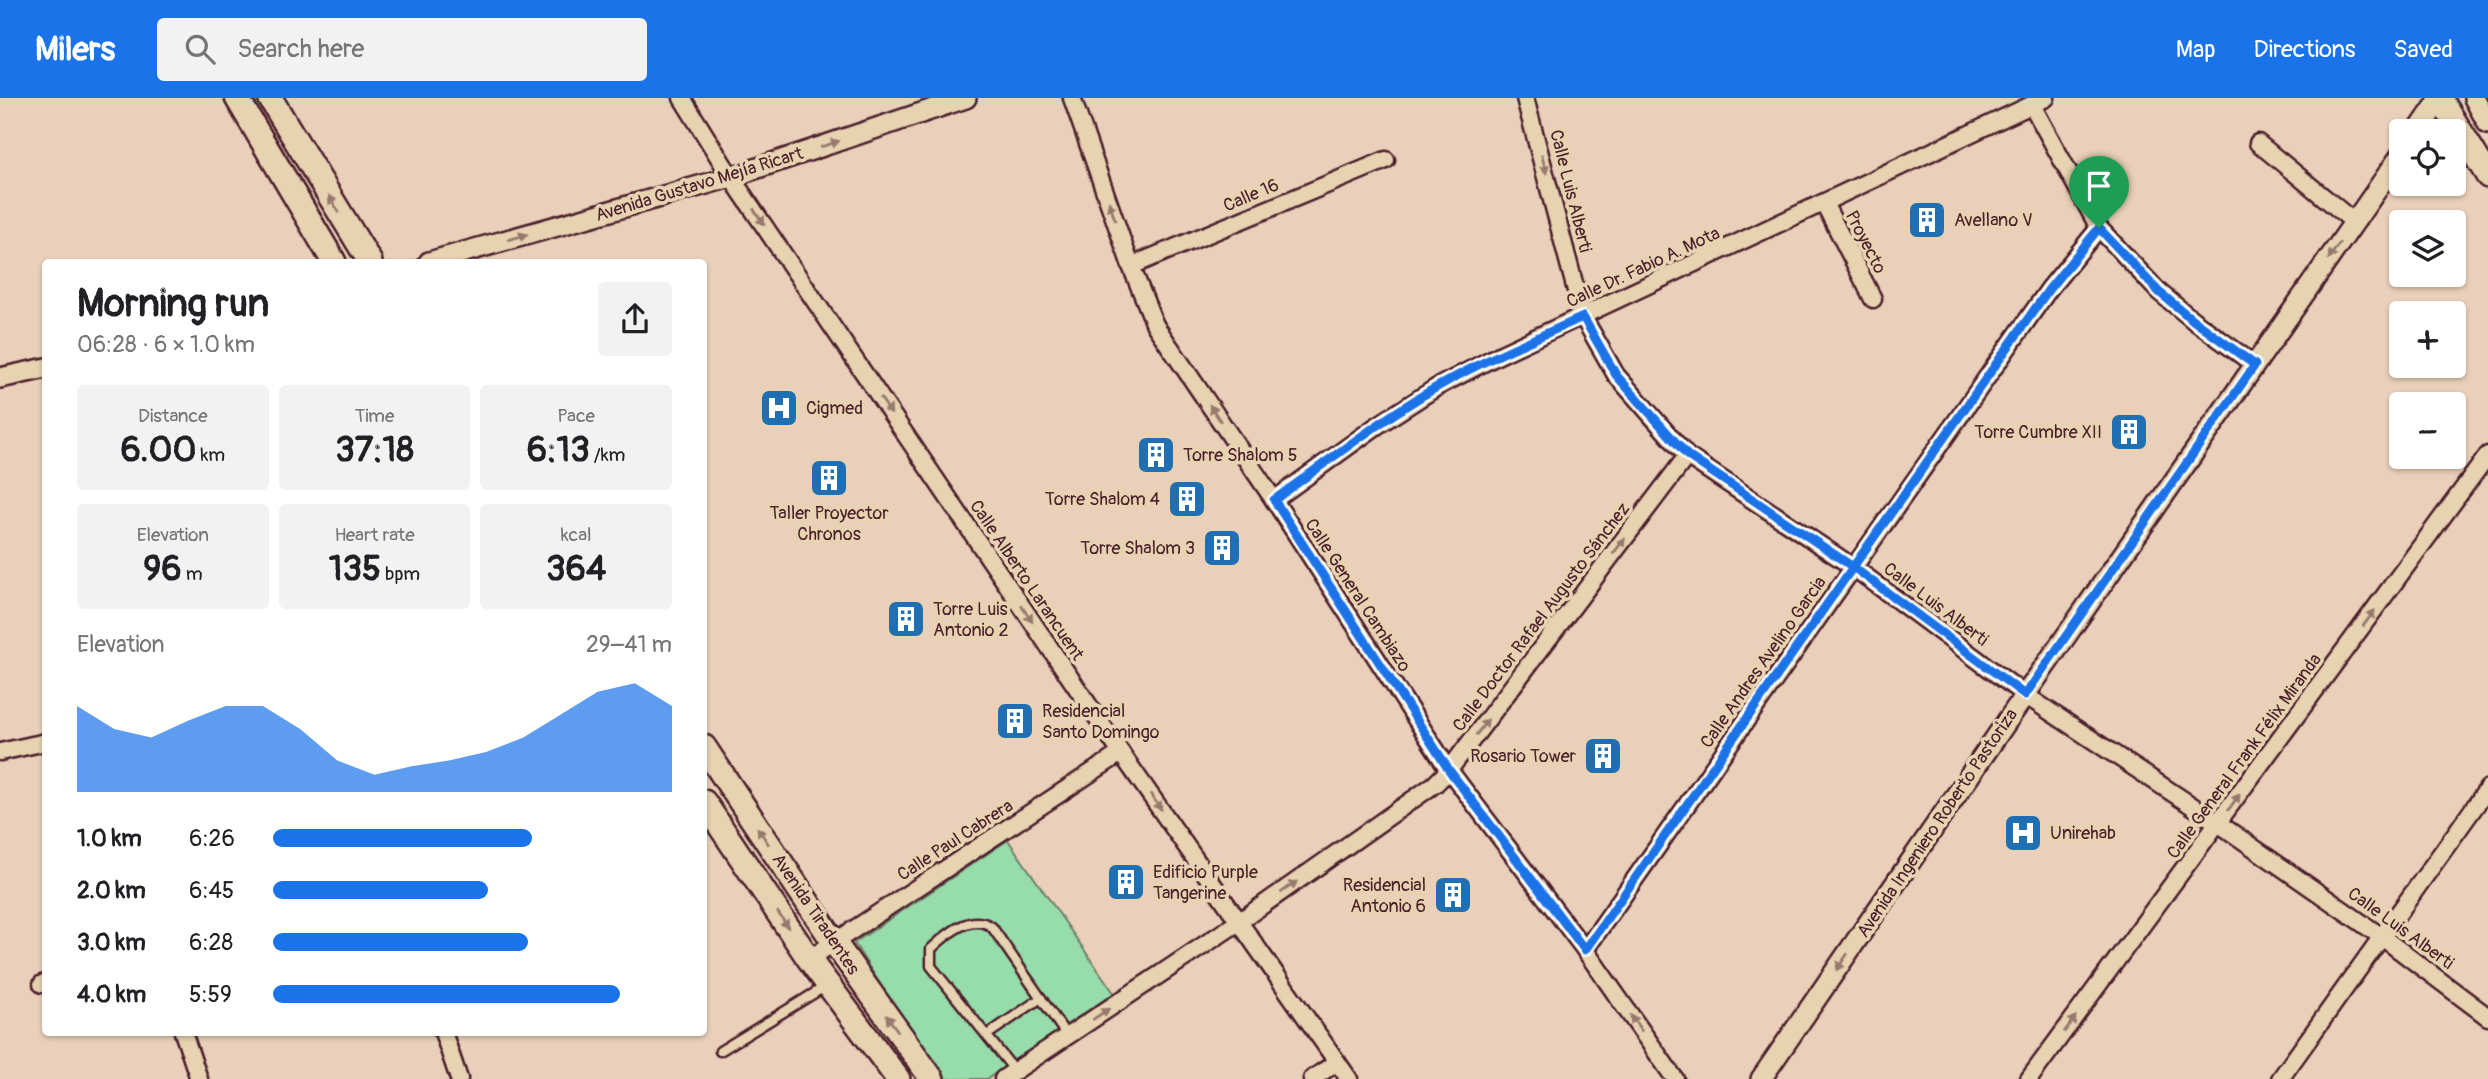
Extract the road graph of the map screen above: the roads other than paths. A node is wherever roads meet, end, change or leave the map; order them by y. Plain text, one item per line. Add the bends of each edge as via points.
1 (237, 98) edge
2 (270, 98) edge
3 (682, 98) edge
4 (966, 98) edge
5 (1072, 98) edge
6 (2440, 98) edge
7 (2474, 98) edge
8 (1533, 100) edge
9 (2039, 101) edge
10 (2426, 119) edge
11 (2488, 124) edge
12 (2258, 142) dead end
13 (1386, 160) dead end
14 (2389, 172) edge
15 (2488, 176) edge
16 (731, 177) junction
17 (1824, 203) junction
18 (2354, 222) junction
19 (2099, 228) junction
20 (332, 259) edge
21 (368, 259) edge
22 (440, 259) edge
23 (1131, 266) junction
24 (1873, 299) dead end
25 (1583, 317) junction
26 (2255, 365) junction
27 (42, 369) edge
28 (0, 379) edge
29 (2488, 455) edge
30 (1688, 456) junction
31 (1274, 500) junction
32 (1853, 567) junction
33 (2025, 695) junction
34 (42, 743) edge
35 (0, 752) edge
36 (707, 752) edge
37 (1121, 753) junction
38 (1449, 770) junction
39 (2488, 788) edge
40 (707, 808) edge
41 (2218, 823) junction
42 (1240, 921) junction
43 (2382, 937) junction
44 (834, 942) junction
45 (1585, 950) junction
46 (810, 958) junction
47 (828, 984) junction
48 (1041, 998) junction
49 (2488, 1017) edge
50 (987, 1034) junction
51 (184, 1036) edge
52 (444, 1036) edge
53 (1067, 1037) junction
54 (720, 1051) dead end
55 (1337, 1062) junction
56 (1009, 1075) edge
57 (200, 1079) edge
58 (459, 1079) edge
59 (898, 1079) edge
60 (932, 1079) edge
61 (1312, 1079) edge
62 (1349, 1079) edge
63 (1675, 1079) edge
64 (1761, 1079) edge
65 (2029, 1079) edge
66 (2280, 1079) edge

1 - 20 main road
21 -> 2 main road
3 - 16 street, Calle Alberto Larancuent
16 -> 4 street, Avenida Gustavo Mejía Ricart
23 -> 5 street, Calle General Cambiazo
6 - 10 street
6 - 15 main road
7 - 11 street
8 -> 25 street, Calle Luis Alberti
9 - 17 street, Calle Dr. Fabio A. Mota
9 - 19 street via 2079,195
12 - 18 street
13 - 23 street, Calle 16
14 - 18 street, Avenida Ingeniero Roberto Pastoriza
22 -> 16 street, Avenida Gustavo Mejía Ricart
16 -> 37 street, Calle Alberto Larancuent
17 - 24 street, Proyecto
17 - 25 street, Calle Dr. Fabio A. Mota
18 -> 26 street, Avenida Ingeniero Roberto Pastoriza
19 - 26 street via 2159,292
19 - 32 street, Calle Andres Avelino Garcia via 2049,289
31 -> 23 street, Calle General Cambiazo via 1156,325
25 - 30 street, Calle Luis Alberti via 1616,375
25 - 31 street, Calle Dr. Fabio A. Mota via 1437,387
26 - 33 street, Avenida Ingeniero Roberto Pastoriza
27 - 28 street
41 -> 29 street, Calle General Frank Félix Miranda
30 - 32 street, Calle Luis Alberti
38 -> 30 street, Calle Doctor Rafael Augusto Sánchez
31 - 38 street, Calle General Cambiazo
32 - 33 street, Calle Luis Alberti
32 - 45 street, Calle Andres Avelino Garcia
33 - 41 street, Calle Luis Alberti
33 -> 64 street, Avenida Ingeniero Roberto Pastoriza
34 - 35 street
44 -> 36 main road, Avenida Tiradentes
37 -> 42 street, Calle Alberto Larancuent
37 - 44 street, Calle Paul Cabrera
42 -> 38 street, Calle Doctor Rafael Augusto Sánchez via 1409,804
38 - 45 street, Calle General Cambiazo
39 - 43 street
40 -> 46 main road, Avenida Tiradentes via 717,829
41 - 43 street, Calle Luis Alberti
65 -> 41 street, Calle General Frank Félix Miranda
53 -> 42 street, Calle Doctor Rafael Augusto Sánchez
42 - 55 street, Calle Alberto Larancuent
43 - 49 street, Calle Luis Alberti
43 - 66 street
44 - 46 street, Calle Paul Cabrera
60 -> 44 main road, Avenida Tiradentes
63 -> 45 street, Calle General Cambiazo
46 - 47 main road, Avenida Tiradentes
47 - 54 lane
47 - 59 main road, Avenida Tiradentes
48 - 50 lane
48 - 50 lane via 984,921 973,920 946,935 931,949 931,965
48 - 53 lane
50 - 56 lane
51 - 57 street
52 - 58 street
53 - 56 street, Calle Doctor Rafael Augusto Sánchez
55 - 61 street
55 - 62 street, Calle Alberto Larancuent

